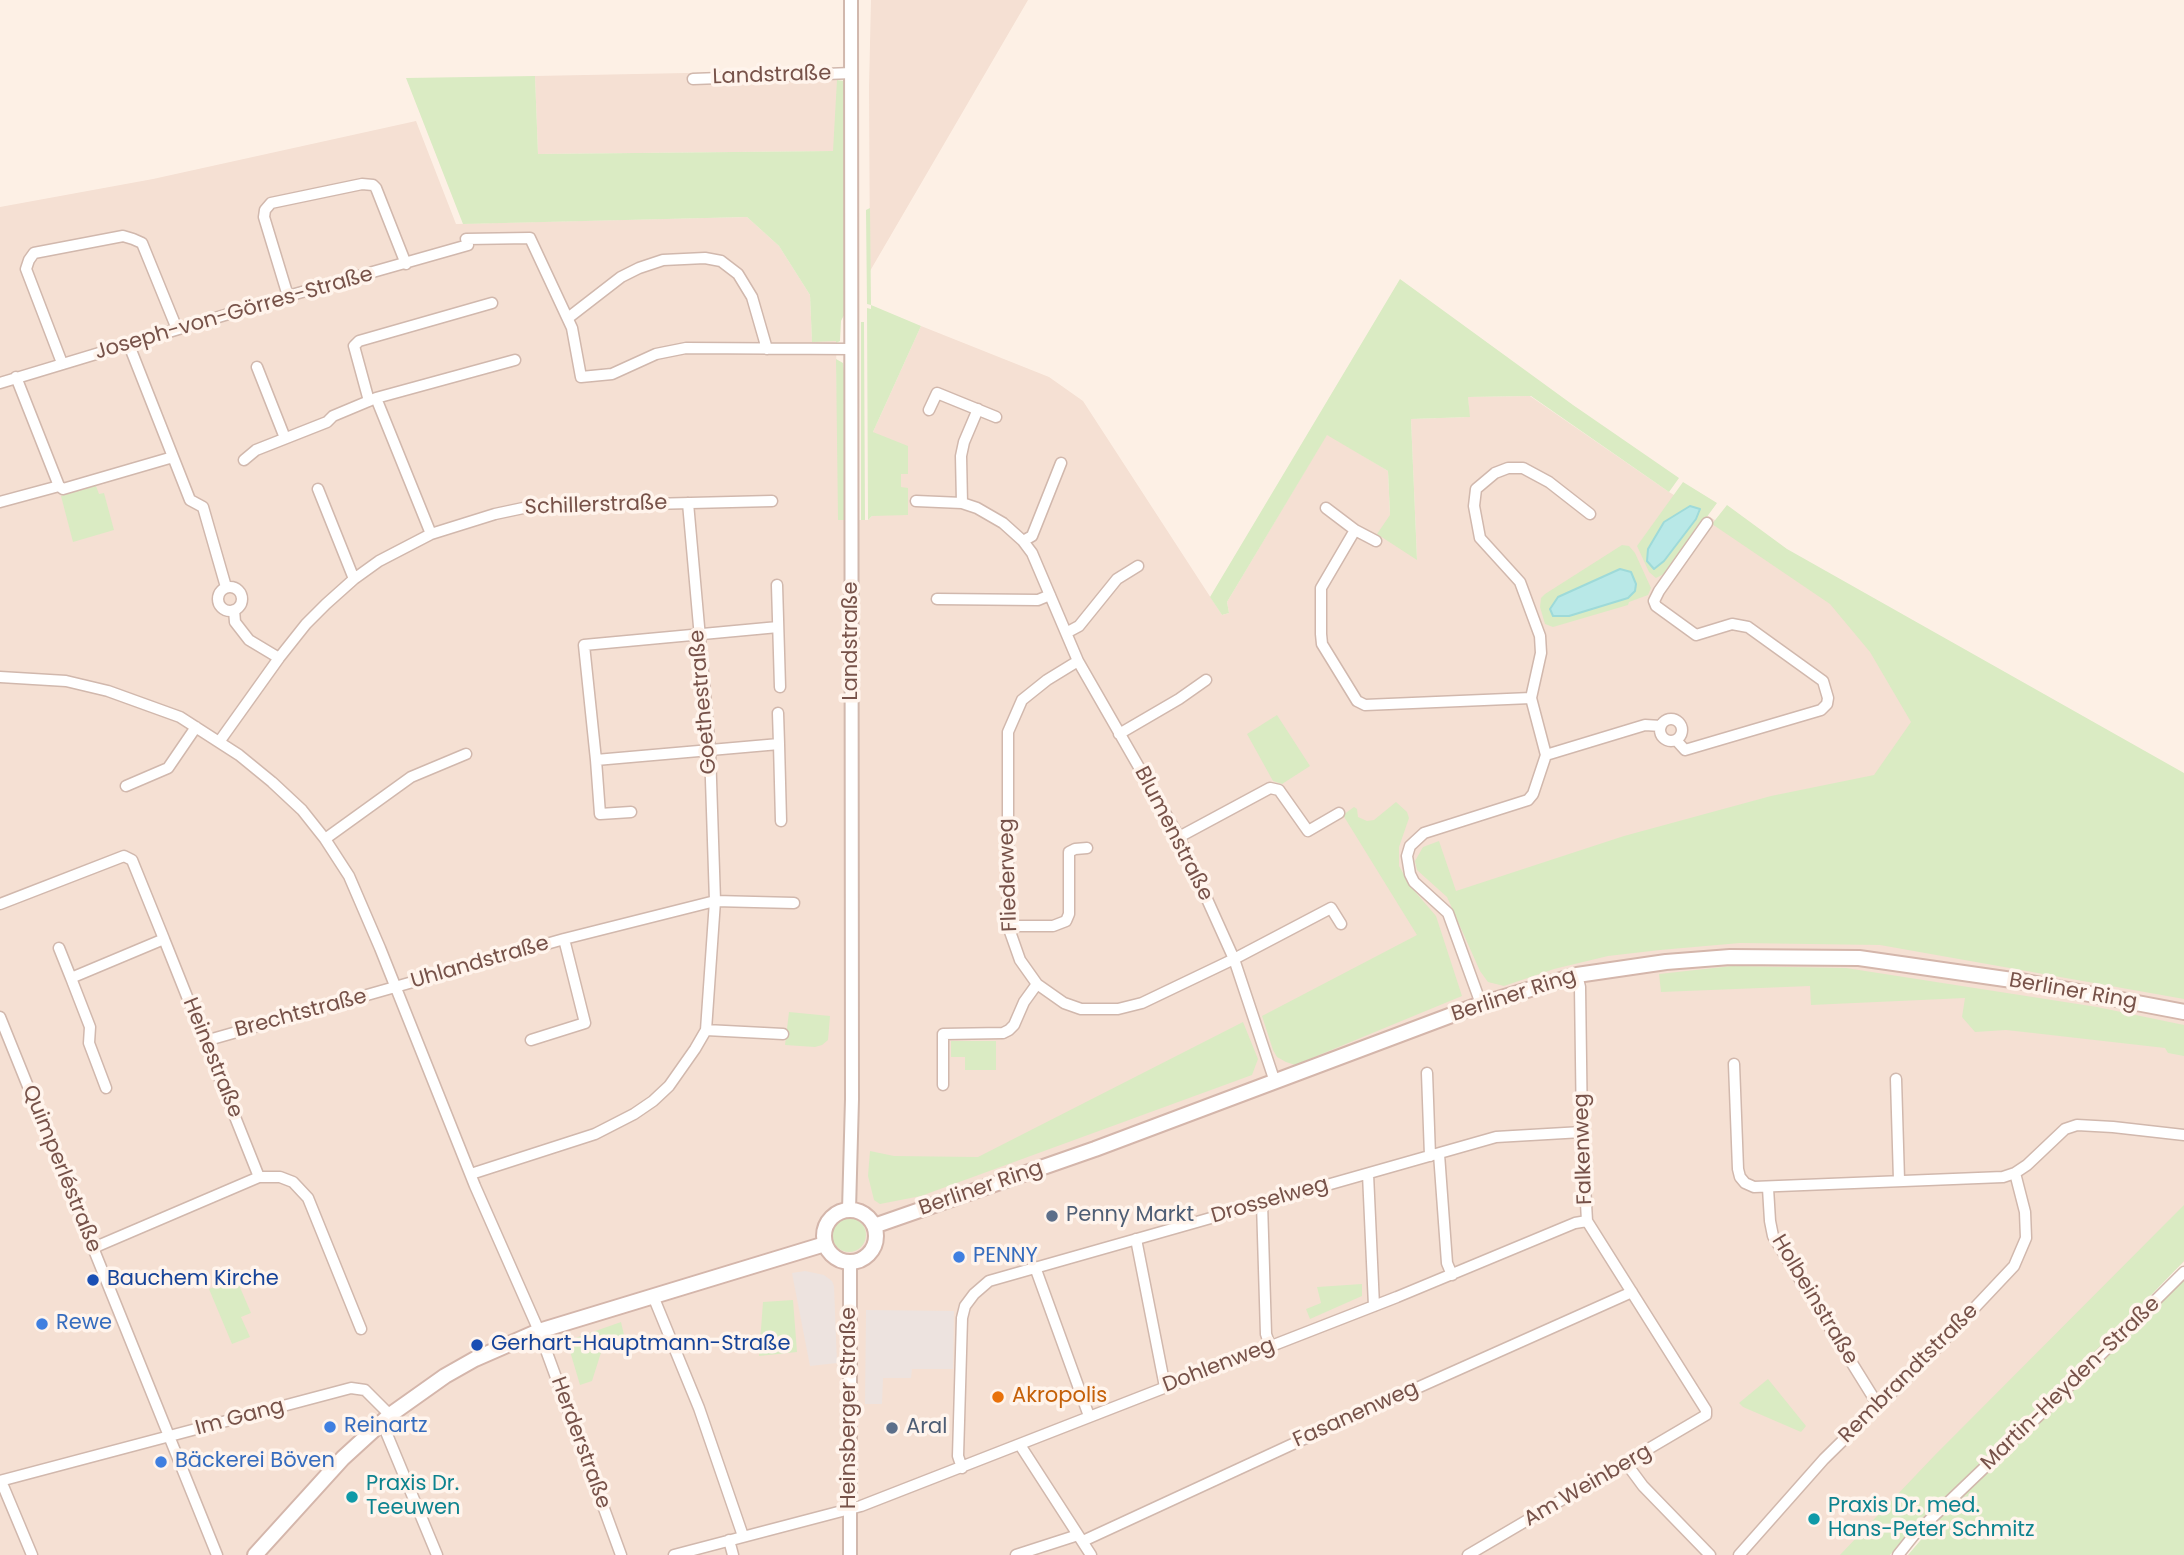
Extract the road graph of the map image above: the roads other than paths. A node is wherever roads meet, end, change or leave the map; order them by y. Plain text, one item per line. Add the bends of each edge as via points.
1 (851, 0) edge
2 (852, 73) junction
3 (693, 79) dead end
4 (406, 264) junction
5 (288, 296) junction
6 (492, 303) dead end
7 (568, 318) junction
8 (177, 330) junction
9 (129, 345) junction
10 (767, 349) junction
11 (851, 349) junction
12 (515, 360) dead end
13 (62, 363) junction
14 (257, 367) dead end
15 (16, 377) junction
16 (0, 383) edge
17 (372, 399) junction
18 (978, 409) junction
19 (929, 410) dead end
20 (996, 417) dead end
21 (285, 438) junction
22 (173, 457) junction
23 (244, 460) dead end
24 (1061, 463) dead end
25 (59, 486) junction
26 (318, 489) dead end
27 (916, 500) dead end
28 (772, 501) dead end
29 (0, 502) edge
30 (688, 503) junction
31 (962, 503) junction
32 (1326, 508) dead end
33 (1590, 514) dead end
34 (1707, 523) dead end
35 (1355, 530) junction
36 (430, 534) junction
37 (1023, 541) junction
38 (1376, 541) dead end
39 (1138, 566) dead end
40 (354, 579) junction
41 (778, 585) dead end
42 (226, 587) junction
43 (1050, 595) junction
44 (937, 599) dead end
45 (234, 611) junction
46 (778, 627) junction
47 (698, 633) junction
48 (1066, 633) junction
49 (279, 658) junction
50 (1078, 661) junction
51 (0, 677) edge
52 (1206, 680) dead end
53 (780, 687) dead end
54 (1531, 698) junction
55 (778, 713) dead end
56 (1661, 726) junction
57 (197, 727) junction
58 (1119, 734) junction
59 (1676, 740) junction
60 (219, 741) junction
61 (779, 744) junction
62 (710, 750) junction
63 (466, 754) dead end
64 (1546, 755) junction
65 (596, 760) junction
66 (126, 786) dead end
67 (631, 812) dead end
68 (1339, 813) dead end
69 (781, 821) dead end
70 (1179, 837) junction
71 (325, 839) junction
72 (1087, 848) dead end
73 (715, 901) junction
74 (794, 903) dead end
75 (0, 904) edge
76 (1341, 925) dead end
77 (1008, 926) junction
78 (164, 939) junction
79 (564, 939) junction
80 (59, 948) dead end
81 (1234, 959) junction
82 (1577, 975) junction
83 (71, 978) junction
84 (1037, 984) junction
85 (397, 988) junction
86 (1481, 1004) junction
87 (2184, 1012) edge
88 (0, 1017) edge
89 (706, 1030) junction
90 (783, 1034) dead end
91 (530, 1040) dead end
92 (205, 1041) junction
93 (1734, 1064) dead end
94 (1427, 1073) dead end
95 (1896, 1079) dead end
96 (1275, 1082) junction
97 (943, 1084) dead end
98 (106, 1088) dead end
99 (1582, 1132) junction
100 (2184, 1135) edge
101 (1435, 1155) junction
102 (2015, 1173) junction
103 (471, 1174) junction
104 (1368, 1174) junction
105 (259, 1177) junction
106 (1899, 1180) junction
107 (1768, 1188) junction
108 (1262, 1203) junction
109 (849, 1210) junction
110 (1587, 1221) junction
111 (874, 1226) junction
112 (1136, 1239) junction
113 (825, 1244) junction
114 (93, 1248) junction
115 (850, 1262) junction
116 (1035, 1267) junction
117 (2184, 1272) edge
118 (1452, 1275) junction
119 (1632, 1292) junction
120 (653, 1296) junction
121 (1374, 1306) junction
122 (361, 1329) dead end
123 (539, 1331) junction
124 (1270, 1346) junction
125 (1165, 1387) junction
126 (1878, 1405) junction
127 (1706, 1415) joint
128 (1089, 1416) junction
129 (385, 1420) junction
130 (168, 1437) junction
131 (1020, 1445) junction
132 (1626, 1463) junction
133 (962, 1468) junction
134 (1, 1481) edge
135 (849, 1510) junction
136 (743, 1536) junction
137 (1080, 1538) junction
138 (729, 1540) junction
139 (32, 1555) edge
140 (217, 1555) edge
141 (255, 1555) edge
142 (437, 1555) edge
143 (621, 1555) edge
144 (674, 1555) edge
145 (733, 1555) edge
146 (850, 1555) edge
147 (1016, 1555) edge
148 (1091, 1555) edge
149 (1468, 1555) edge
150 (1710, 1555) edge
151 (1739, 1555) edge
152 (1898, 1555) edge

1 - 2 street, Landstraße
2 - 3 street, Landstraße
2 - 11 street, Landstraße
4 - 5 street, Joseph-von-Görres-Straße
4 - 5 street via 373,185 271,203 264,217
4 - 7 street, Joseph-von-Görres-Straße via 467,242 530,238
5 - 8 street, Joseph-von-Görres-Straße
6 - 17 street via 359,341 354,346
7 - 10 street via 582,377 612,374 656,354 687,348
7 - 10 street via 639,268 663,260 705,258 721,261 738,274 752,296
8 - 9 street, Joseph-von-Görres-Straße
8 - 13 street via 142,243 123,236 34,253 26,270
9 - 13 street, Joseph-von-Görres-Straße
9 - 22 street
10 - 11 street
11 - 109 street, Landstraße
12 - 17 street
13 - 15 street, Joseph-von-Görres-Straße
14 - 21 street
15 - 16 street, Joseph-von-Görres-Straße
15 - 25 street
17 - 21 street
17 - 36 street
18 - 19 street via 937,393
18 - 20 street
18 - 31 street via 961,456
21 - 23 street
22 - 25 street via 63,489
22 - 42 street via 190,500 203,507
24 - 37 street via 1032,536
25 - 29 street
26 - 40 street
27 - 31 street, Blumenstraße
28 - 30 street, Schillerstraße
30 - 36 street, Schillerstraße via 528,507
30 - 47 street, Goethestraße
31 - 37 street, Blumenstraße via 1003,523
32 - 35 street
33 - 54 street via 1523,468 1495,473 1476,489 1480,538 1520,582 1540,636
34 - 59 street via 1659,591 1656,606 1696,635 1732,624 1748,627 1823,681 1828,698 1821,710 1685,750
35 - 38 street
35 - 54 street via 1321,588 1321,634 1322,644 1357,701 1365,705
36 - 40 street, Schillerstraße
37 - 43 street, Blumenstraße
39 - 48 street via 1117,579 1079,626
40 - 49 street, Schillerstraße via 306,624
41 - 46 street
42 - 45 street via 234,587 242,597
42 - 45 street via 217,600 225,610
43 - 44 street via 1038,600
43 - 48 street, Blumenstraße
45 - 49 street via 249,640
46 - 47 street
46 - 53 street
47 - 62 street, Goethestraße
47 - 65 street via 584,645
48 - 50 street, Blumenstraße
49 - 60 street, Schillerstraße
50 - 58 street, Blumenstraße
50 - 77 street, Fliederweg via 1022,700 1008,732
51 - 57 street via 66,681 108,691
52 - 58 street
54 - 64 street
55 - 61 street
56 - 59 street via 1665,738
56 - 59 street via 1667,720 1678,721 1682,731
56 - 64 street via 1645,725
57 - 60 street
57 - 66 street via 168,768
58 - 70 street, Blumenstraße
60 - 71 street via 272,782
61 - 62 street
61 - 69 street
62 - 65 street
62 - 73 street, Goethestraße
63 - 71 street via 411,777
64 - 86 street via 1528,800 1424,832 1407,856 1415,882 1447,913
65 - 67 street via 600,814
68 - 70 street via 1308,831 1279,790 1270,788
70 - 81 street, Blumenstraße
71 - 85 street via 349,876
72 - 77 street via 1069,852 1066,920 1053,926
73 - 74 street
73 - 79 street, Uhlandstraße
73 - 89 street, Goethestraße
75 - 78 street, Heinestraße via 129,856
76 - 81 street, Fliederweg via 1331,908
77 - 84 street, Fliederweg via 1020,960
78 - 83 street
78 - 92 street, Heinestraße
79 - 85 street, Uhlandstraße
79 - 91 street, Uhlandstraße via 585,1023
80 - 83 street
81 - 84 street, Fliederweg via 1142,1003 1118,1009 1082,1009
81 - 96 street, Blumenstraße
82 - 86 main road, Berliner Ring
82 - 87 main road, Berliner Ring via 1730,957 1859,958 2026,982
82 - 99 street, Falkenweg
83 - 98 street
84 - 97 street via 1009,1030 943,1034
85 - 92 street, Brechtstraße
85 - 103 street
86 - 96 main road, Berliner Ring
88 - 114 street, Quimperléstraße
89 - 90 street
89 - 103 street, Goethestraße via 668,1086 634,1114 595,1134
92 - 105 street, Heinestraße
93 - 107 street via 1740,1177 1754,1187
94 - 101 street
95 - 106 street
96 - 111 main road, Berliner Ring
99 - 101 street, Drosselweg via 1496,1137
99 - 110 street, Falkenweg
100 - 102 street via 2077,1125 2065,1129
101 - 104 street, Drosselweg
101 - 118 street
102 - 106 street
102 - 126 street, Rembrandtstraße via 2026,1238 2014,1266
103 - 123 street
104 - 108 street, Drosselweg
104 - 121 street
105 - 114 street
105 - 122 street via 293,1182 308,1198
106 - 107 street
107 - 126 street, Holbeinstraße via 1773,1236
108 - 112 street, Drosselweg
108 - 124 street
109 - 111 main road via 864,1214
109 - 113 main road via 829,1221
110 - 118 street, Dohlenweg
110 - 119 street, Falkenweg
111 - 115 main road via 872,1251
112 - 116 street, Drosselweg
112 - 125 street
113 - 115 main road via 834,1257
113 - 120 main road
114 - 130 street, Quimperléstraße
115 - 135 street, Heinsberger Straße
116 - 128 street
116 - 133 street, Drosselweg via 989,1281 965,1306 958,1456
117 - 152 street, Martin-Heyden-Straße
118 - 121 street, Dohlenweg
119 - 127 street, Falkenweg
119 - 137 street, Fasanenweg
120 - 123 main road
120 - 136 street via 699,1408
121 - 124 street, Dohlenweg
123 - 129 main road via 445,1376
123 - 143 street, Herderstraße
124 - 125 street, Dohlenweg
125 - 128 street, Dohlenweg
126 - 151 street, Rembrandtstraße
127 - 132 street, Am Weinberg
128 - 131 street, Dohlenweg
129 - 130 street, Im Gang via 365,1390 351,1388
129 - 141 main road via 343,1458
129 - 142 street, Im Gang
130 - 134 street, Im Gang
130 - 140 street, Quimperléstraße
131 - 133 street, Dohlenweg
131 - 137 street
132 - 149 street, Am Weinberg
132 - 150 street
133 - 135 street, Dohlenweg
134 - 139 street
135 - 136 street, Dohlenweg
135 - 146 street, Heinsberger Straße
136 - 138 street, Dohlenweg
137 - 147 street, Fasanenweg
137 - 148 street
138 - 144 street, Dohlenweg
138 - 145 street

